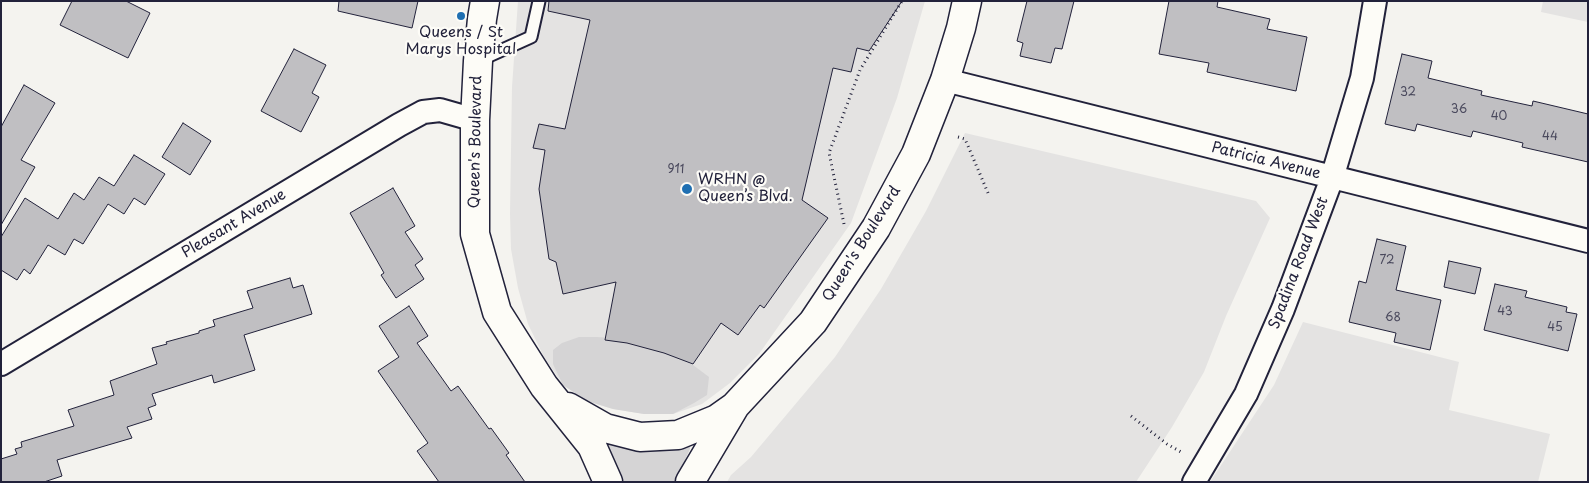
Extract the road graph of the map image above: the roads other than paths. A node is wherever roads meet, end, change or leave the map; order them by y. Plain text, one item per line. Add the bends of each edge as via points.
1 (485, 1) edge
2 (539, 1) edge
3 (967, 1) edge
4 (1376, 1) edge
5 (478, 61) junction
6 (945, 80) junction
7 (475, 120) junction
8 (1332, 178) junction
9 (1588, 241) edge
10 (1, 364) edge
11 (544, 386) junction
12 (735, 406) junction
13 (1199, 474) edge
14 (608, 482) edge
15 (690, 482) edge

1 - 5 street, Queen's Boulevard
2 - 5 lane via 531,37
3 - 6 street, Queen's Boulevard
4 - 8 street, Spadina Road West via 1362,78
5 - 7 street, Queen's Boulevard
6 - 8 street, Patricia Avenue
6 - 12 street, Queen's Boulevard via 916,154 876,228 813,322
7 - 10 street, Pleasant Avenue via 440,110 423,112
7 - 11 street, Queen's Boulevard via 475,234 497,312
8 - 9 street, Patricia Avenue
8 - 13 street, Spadina Road West via 1283,309 1246,394
11 - 12 street, Queen's Boulevard via 570,408 605,428 640,437 678,434 716,419
11 - 14 street, Queen's Boulevard via 592,446
12 - 15 street, Queen's Boulevard

